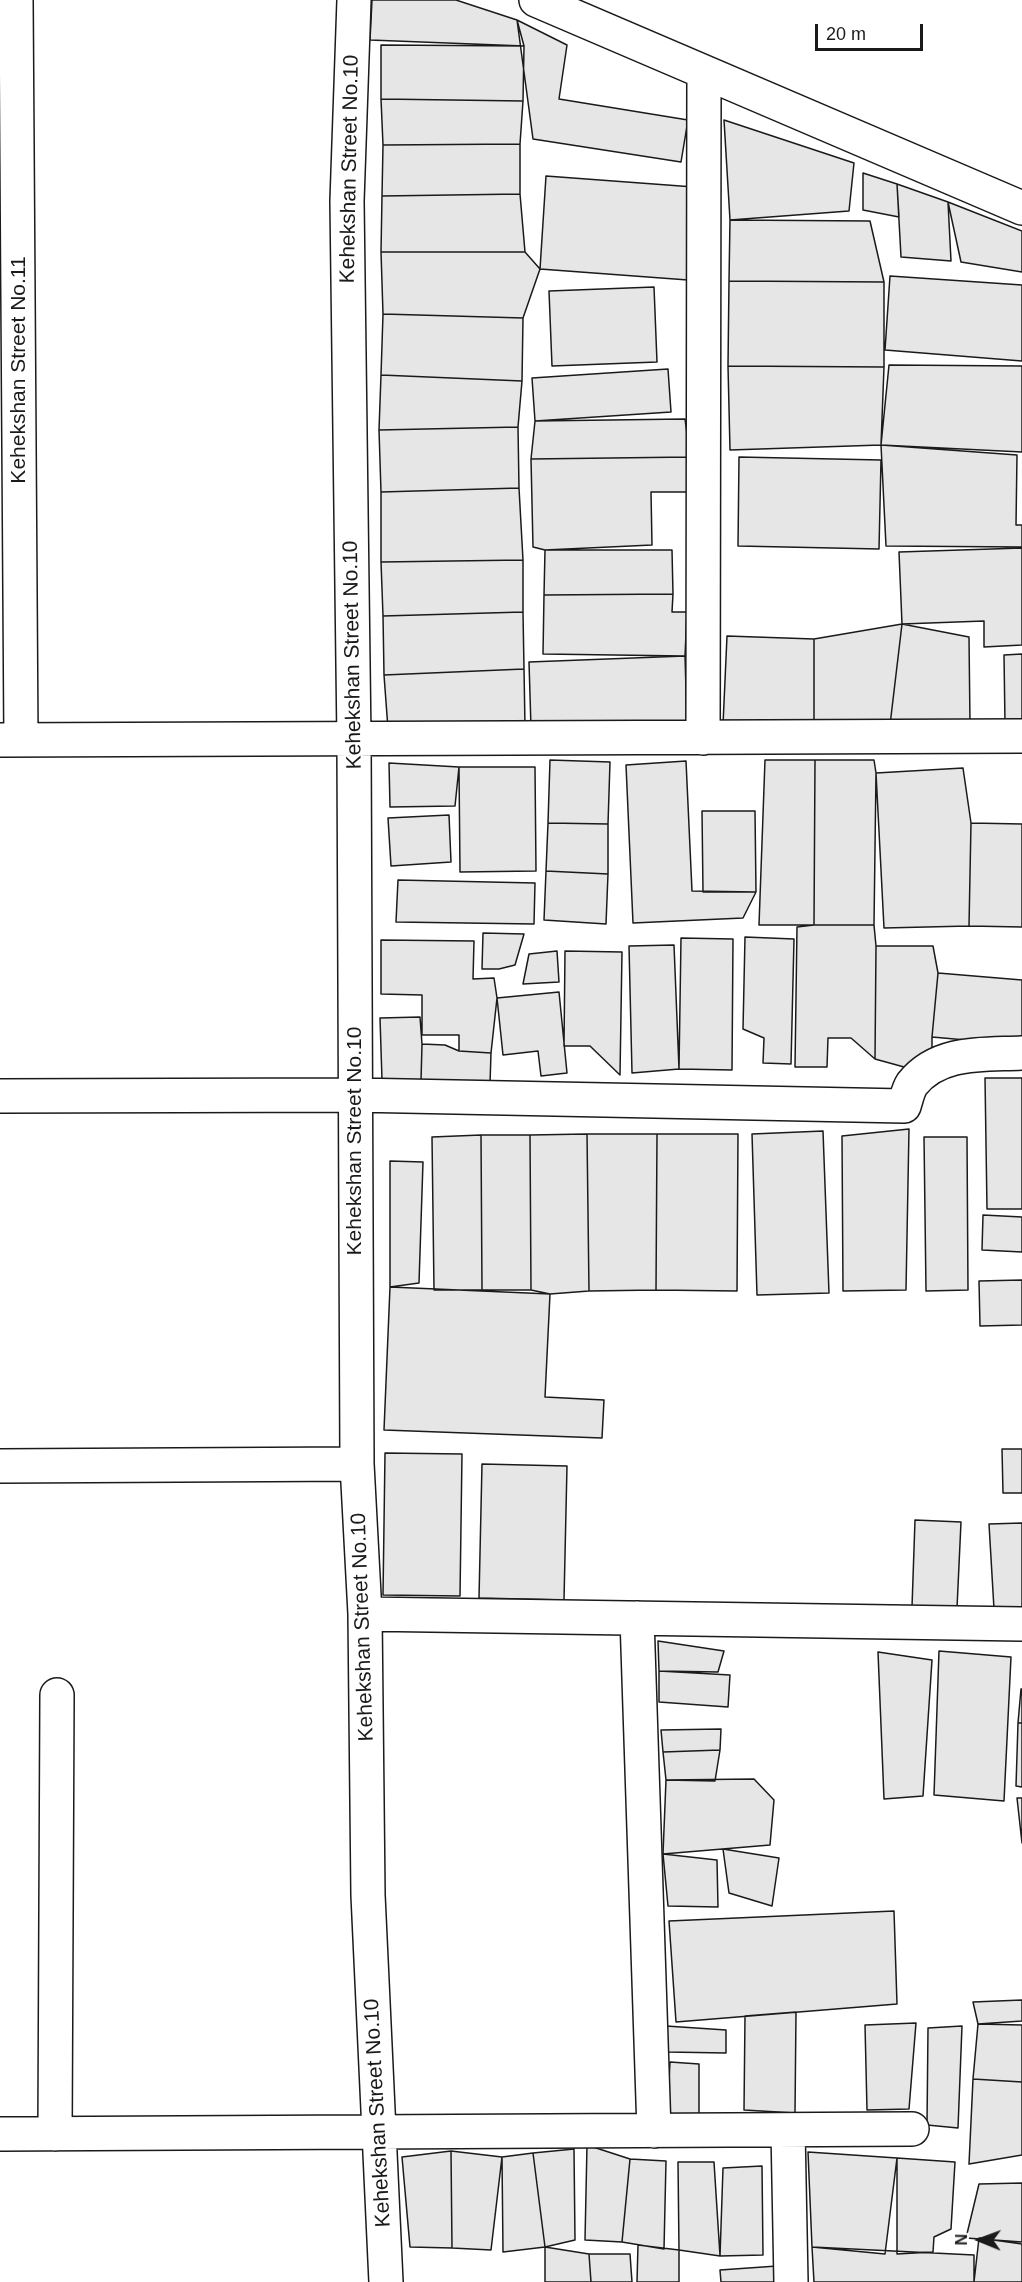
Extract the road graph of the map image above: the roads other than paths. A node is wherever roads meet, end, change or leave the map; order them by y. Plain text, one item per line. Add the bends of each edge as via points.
1 (16, 0) edge
2 (354, 0) edge
3 (536, 0) edge
4 (603, 14) edge
5 (704, 73) junction
6 (1022, 208) edge
7 (1022, 736) edge
8 (703, 738) junction
9 (11, 740) edge
10 (354, 741) junction
11 (1022, 1053) edge
12 (355, 1095) junction
13 (0, 1096) edge
14 (357, 1464) junction
15 (0, 1466) edge
16 (365, 1614) junction
17 (637, 1618) junction
18 (1022, 1624) edge
19 (57, 1695) dead end
20 (912, 2129) dead end
21 (788, 2130) junction
22 (654, 2131) junction
23 (378, 2132) junction
24 (0, 2134) edge
25 (55, 2134) junction
26 (386, 2282) edge
27 (791, 2282) edge

1 - 9 street, Kehekshan Street No.11
2 - 10 street, Kehekshan Street No.10 via 348,201
3 - 4 street
4 - 5 street
5 - 6 street
5 - 8 street
7 - 8 street
8 - 10 street
9 - 10 street
10 - 12 street, Kehekshan Street No.10
11 - 12 street via 955,1056 933,1066 911,1085 904,1106
12 - 13 street
12 - 14 street, Kehekshan Street No.10
14 - 15 street
14 - 16 street, Kehekshan Street No.10
16 - 17 street
16 - 23 street, Kehekshan Street No.10 via 368,1895
17 - 18 street
17 - 22 street
19 - 25 street
20 - 21 street
21 - 22 street
21 - 27 street
22 - 23 street
23 - 25 street
23 - 26 street, Kehekshan Street No.10
24 - 25 street

